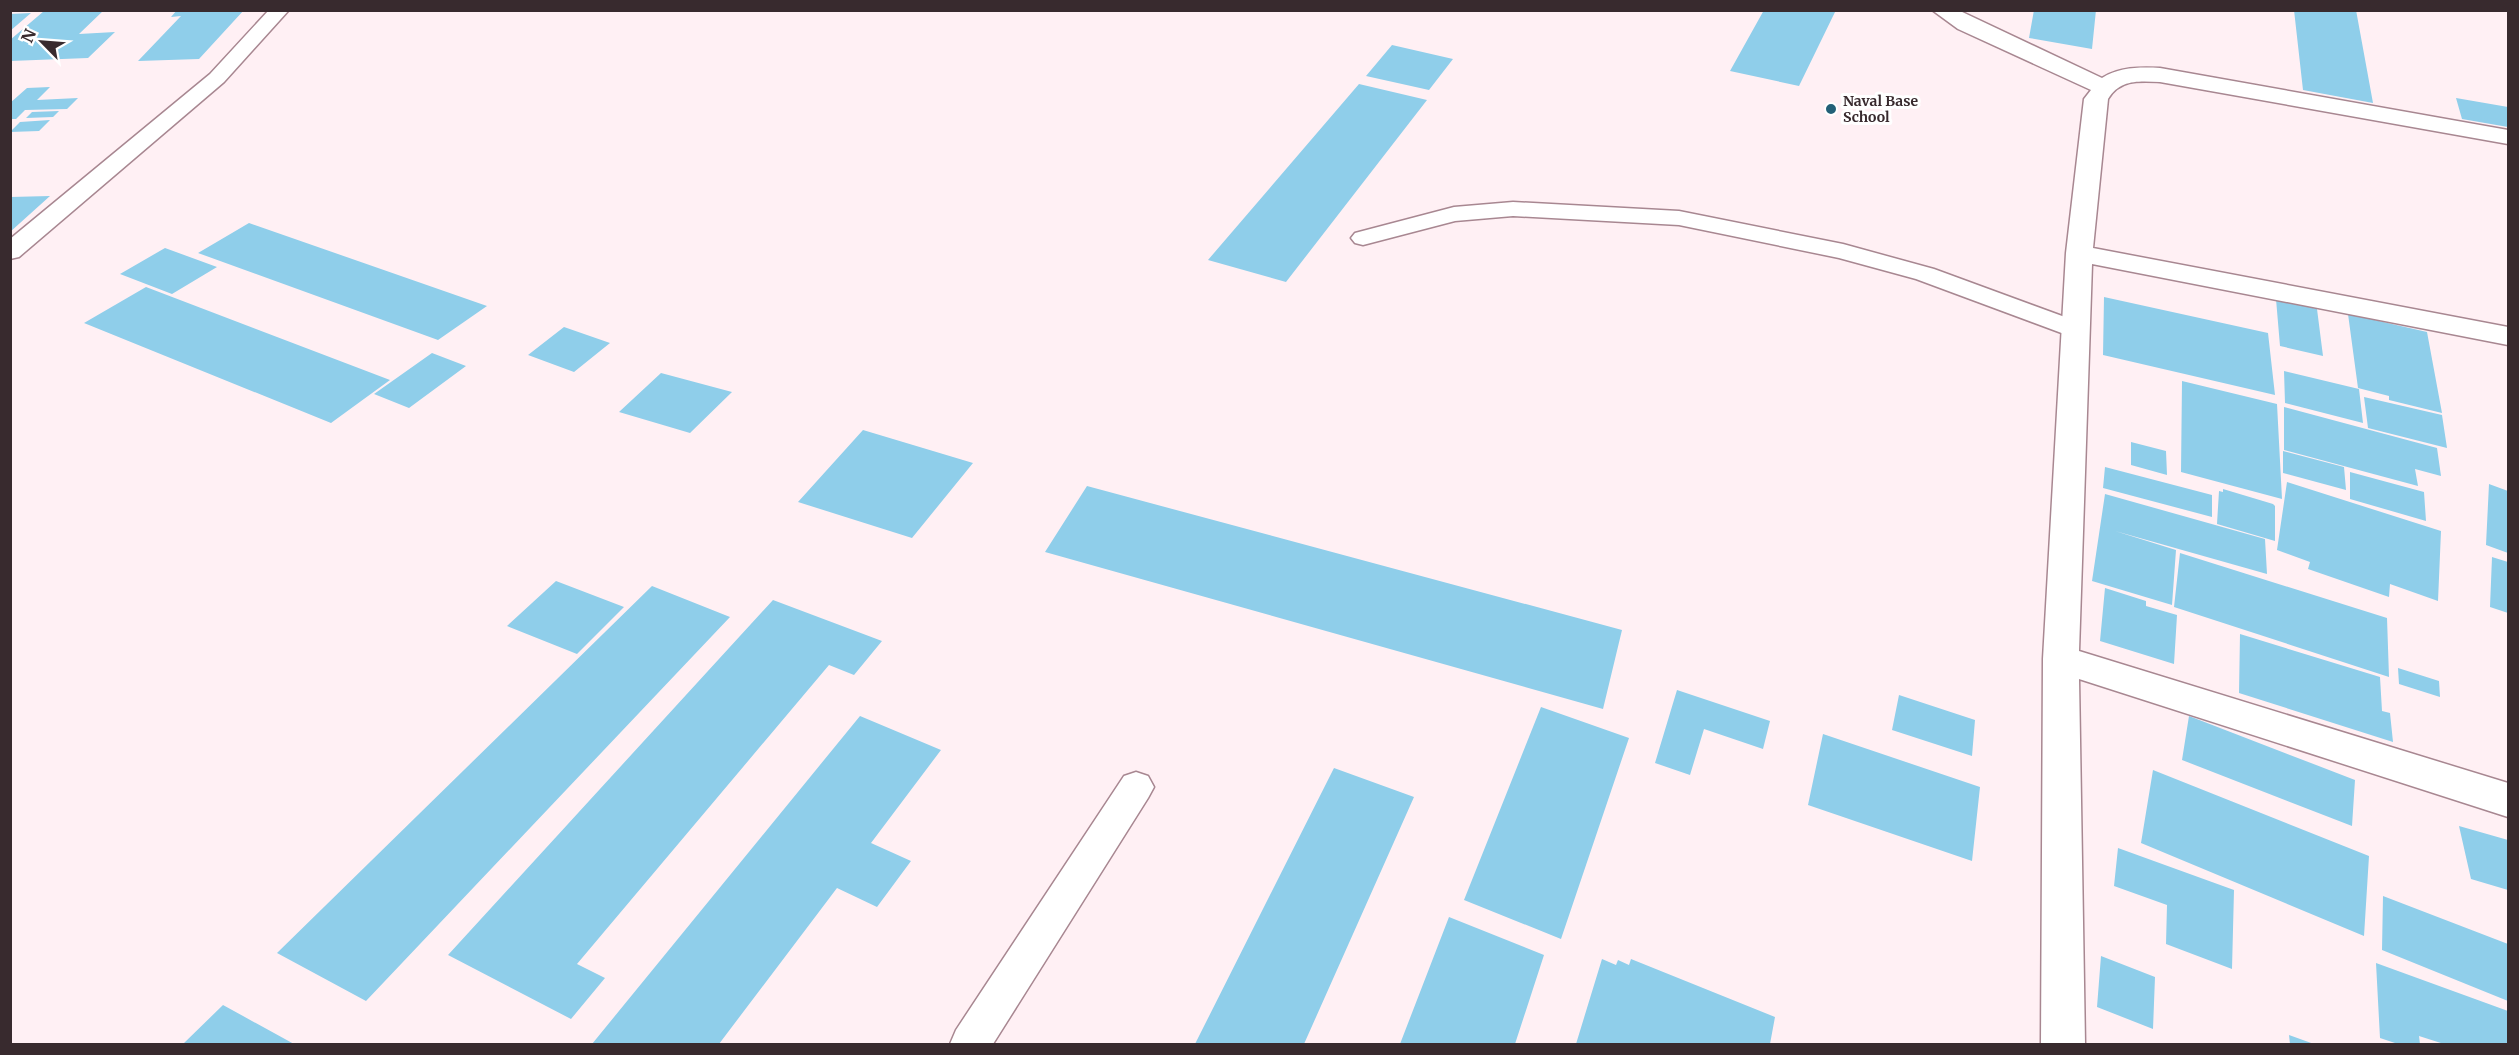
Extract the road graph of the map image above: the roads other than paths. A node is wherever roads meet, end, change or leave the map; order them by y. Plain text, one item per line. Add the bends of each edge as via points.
1 (280, 10) edge
2 (1942, 10) edge
3 (2103, 87) junction
4 (2508, 137) edge
5 (1363, 238) dead end
6 (10, 252) edge
7 (2079, 253) junction
8 (2075, 330) junction
9 (2508, 336) edge
10 (2061, 659) junction
11 (1136, 787) dead end
12 (2508, 800) edge
13 (970, 1044) edge
14 (2063, 1044) edge

1 - 6 lane via 217,78
2 - 3 street
3 - 4 street via 2134,74 2160,75
3 - 7 street via 2096,99
5 - 8 lane via 1454,214 1513,209 1679,218 1843,251 1924,274
7 - 8 street
7 - 9 street
8 - 10 street
10 - 12 street
10 - 14 street
11 - 13 lane

